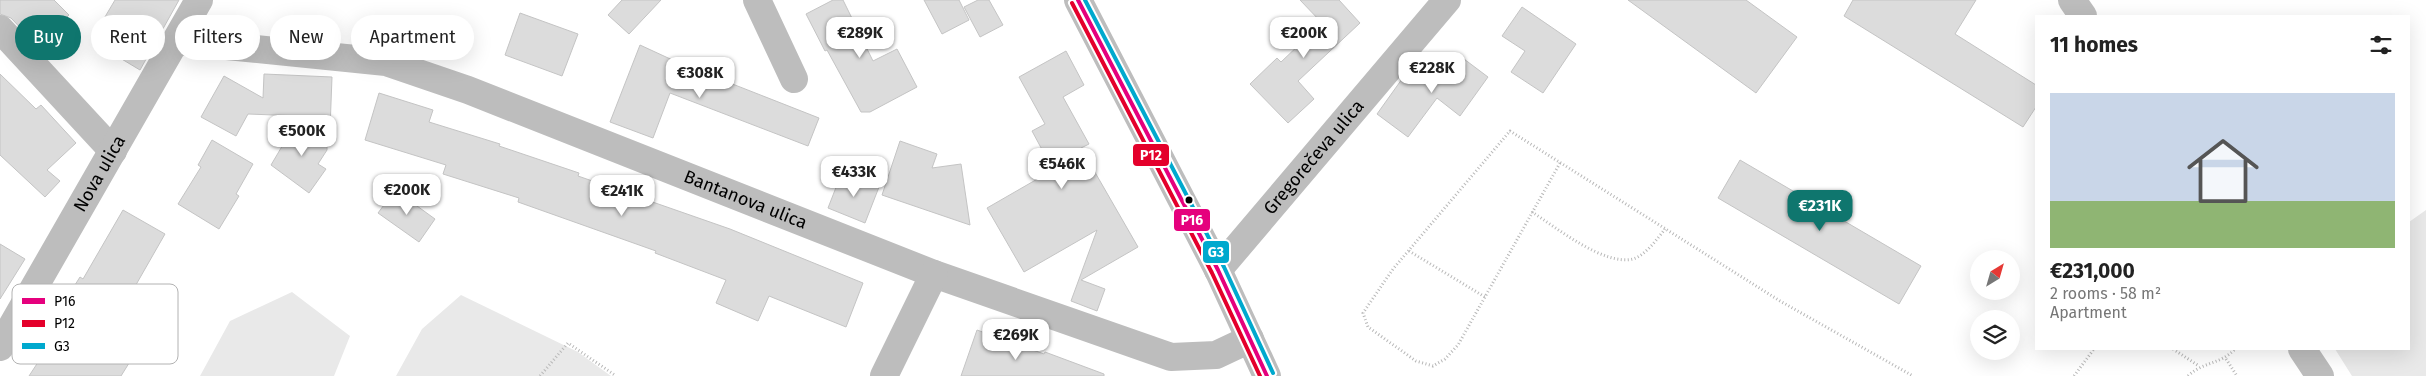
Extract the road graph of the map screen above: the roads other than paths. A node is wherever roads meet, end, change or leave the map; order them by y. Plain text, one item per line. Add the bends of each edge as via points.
1 (199, 0) edge
2 (757, 0) edge
3 (1078, 0) edge
4 (1447, 0) edge
5 (2072, 0) edge
6 (191, 15) edge
7 (2082, 15) edge
8 (0, 29) edge
9 (175, 43) edge
10 (260, 49) edge
11 (794, 79) dead end
12 (113, 151) junction
13 (1218, 270) junction
14 (934, 274) junction
15 (36, 284) edge
16 (12, 326) edge
17 (1250, 339) junction
18 (0, 347) edge
19 (2303, 350) edge
20 (884, 376) edge
21 (1267, 376) edge
22 (2320, 376) edge

1 - 6 street, Nova ulica
2 - 11 street
3 - 13 street
4 - 13 street, Gregorečeva ulica
5 - 7 street
8 - 12 street
9 - 12 street, Nova ulica
10 - 14 street, Bantanova ulica via 386,62 477,94
12 - 15 street, Nova ulica
13 - 17 street
14 - 17 street, Bantanova ulica via 1171,357 1216,355
14 - 20 street
16 - 18 street, Nova ulica
17 - 21 street
19 - 22 street

